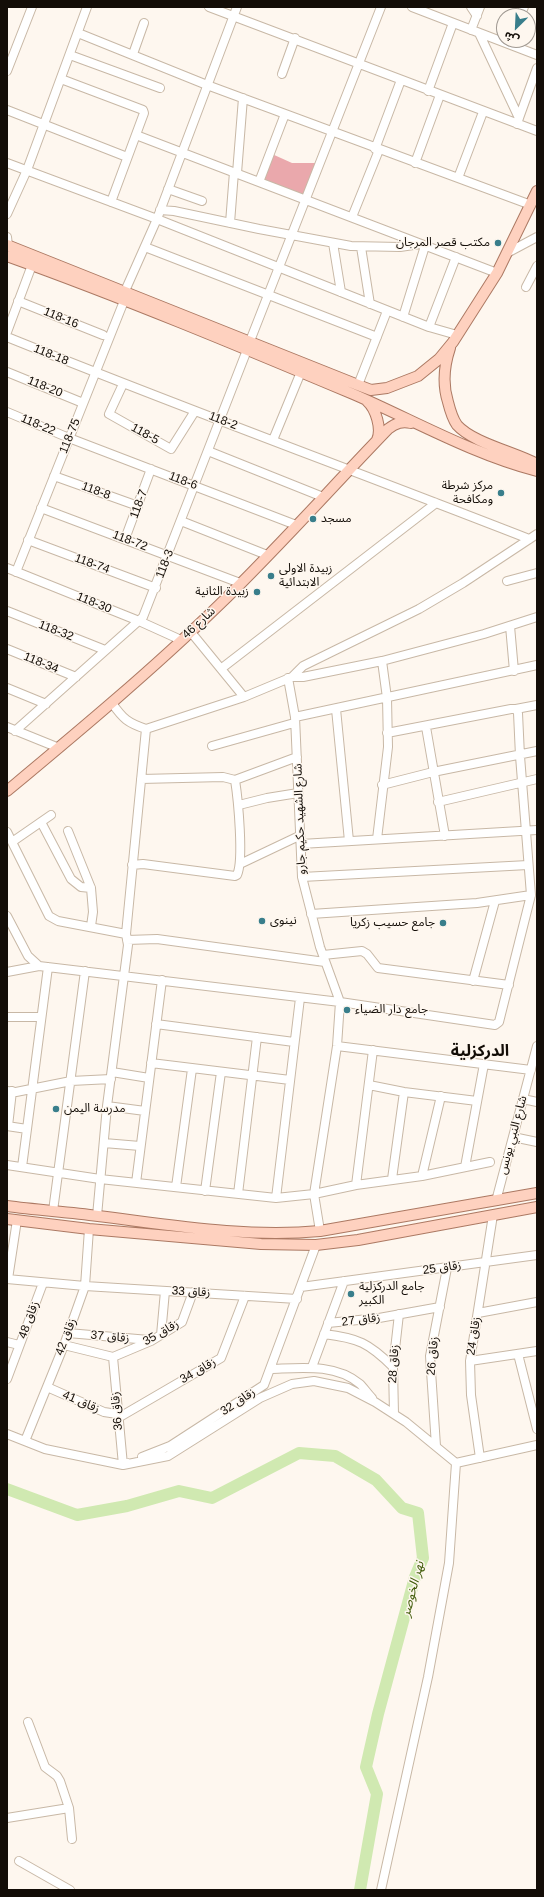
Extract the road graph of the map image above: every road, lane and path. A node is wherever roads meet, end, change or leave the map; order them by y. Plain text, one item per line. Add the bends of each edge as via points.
1 (32, 7) edge
2 (87, 7) edge
3 (209, 7) edge
4 (237, 7) edge
5 (381, 7) edge
6 (412, 7) edge
7 (471, 7) edge
8 (480, 7) edge
9 (477, 16) junction
10 (234, 17) junction
11 (144, 23) dead end
12 (453, 23) junction
13 (475, 32) junction
14 (78, 33) junction
15 (294, 38) junction
16 (496, 38) edge
17 (522, 48) edge
18 (133, 54) junction
19 (70, 55) junction
20 (537, 55) edge
21 (359, 64) junction
22 (537, 68) edge
23 (7, 71) edge
24 (282, 74) dead end
25 (61, 79) junction
26 (401, 80) junction
27 (207, 85) junction
28 (160, 88) dead end
29 (428, 91) junction
30 (440, 95) junction
31 (243, 98) junction
32 (7, 110) edge
33 (483, 112) junction
34 (285, 114) junction
35 (518, 121) junction
36 (44, 125) junction
37 (537, 131) edge
38 (332, 132) junction
39 (136, 135) junction
40 (377, 149) junction
41 (182, 153) junction
42 (127, 157) junction
43 (7, 163) edge
44 (415, 163) junction
45 (27, 170) junction
46 (236, 173) junction
47 (458, 178) junction
48 (259, 182) junction
49 (168, 189) junction
50 (537, 191) edge
51 (10, 197) edge
52 (306, 199) junction
53 (202, 201) dead end
54 (111, 202) junction
55 (531, 205) junction
56 (160, 210) junction
57 (7, 214) edge
58 (352, 217) junction
59 (157, 219) junction
60 (230, 223) junction
61 (292, 235) junction
62 (537, 237) edge
63 (333, 243) junction
64 (423, 245) junction
65 (7, 246) edge
66 (145, 247) junction
67 (361, 247) junction
68 (507, 253) junction
69 (456, 257) junction
70 (32, 265) junction
71 (537, 266) edge
72 (279, 268) junction
73 (497, 273) junction
74 (526, 286) dead end
75 (340, 292) junction
76 (269, 294) junction
77 (124, 296) junction
78 (18, 301) junction
79 (370, 304) junction
80 (387, 311) junction
81 (403, 317) junction
82 (429, 327) junction
83 (7, 332) edge
84 (103, 335) dead end
85 (7, 337) edge
86 (377, 337) junction
87 (455, 339) junction
88 (248, 346) junction
89 (7, 372) edge
90 (301, 372) junction
91 (95, 373) junction
92 (123, 384) junction
93 (358, 385) junction
94 (366, 400) junction
95 (83, 403) junction
96 (195, 411) junction
97 (7, 412) edge
98 (220, 420) junction
99 (423, 428) junction
100 (69, 438) junction
101 (273, 440) junction
102 (377, 440) junction
103 (208, 451) junction
104 (537, 464) edge
105 (152, 469) junction
106 (351, 469) junction
107 (537, 471) edge
108 (54, 476) junction
109 (195, 486) junction
110 (323, 497) junction
111 (436, 503) junction
112 (138, 506) junction
113 (41, 508) junction
114 (181, 521) junction
115 (296, 525) junction
116 (537, 534) edge
117 (125, 539) junction
118 (528, 539) junction
119 (28, 540) junction
120 (267, 555) junction
121 (169, 556) junction
122 (7, 568) edge
123 (16, 572) junction
124 (537, 573) edge
125 (507, 581) dead end
126 (240, 583) junction
127 (156, 588) junction
128 (7, 612) edge
129 (537, 617) edge
130 (139, 621) junction
131 (510, 626) junction
132 (190, 631) junction
133 (180, 640) junction
134 (7, 649) edge
135 (105, 650) junction
136 (382, 661) junction
137 (537, 665) edge
138 (222, 668) junction
139 (514, 671) junction
140 (76, 677) junction
141 (290, 677) junction
142 (7, 688) edge
143 (244, 697) junction
144 (387, 698) junction
145 (112, 703) junction
146 (46, 704) junction
147 (537, 705) edge
148 (336, 709) junction
149 (516, 710) junction
150 (295, 720) junction
151 (426, 726) junction
152 (7, 727) edge
153 (146, 729) junction
154 (16, 731) junction
155 (387, 733) junction
156 (212, 746) dead end
157 (59, 748) junction
158 (537, 751) edge
159 (520, 756) junction
160 (297, 757) junction
161 (433, 772) junction
162 (141, 779) junction
163 (537, 779) edge
164 (235, 780) junction
165 (522, 783) junction
166 (382, 785) junction
167 (7, 791) edge
168 (298, 794) junction
169 (438, 802) junction
170 (239, 805) junction
171 (51, 815) dead end
172 (41, 822) junction
173 (537, 830) edge
174 (527, 831) junction
175 (7, 832) edge
176 (68, 832) dead end
177 (444, 836) junction
178 (377, 839) junction
179 (300, 840) junction
180 (349, 841) junction
181 (12, 842) junction
182 (240, 864) junction
183 (132, 865) junction
184 (528, 865) junction
185 (302, 877) junction
186 (91, 888) junction
187 (531, 895) junction
188 (495, 901) junction
189 (310, 914) junction
190 (7, 916) edge
191 (91, 926) junction
192 (127, 937) junction
193 (324, 959) junction
194 (39, 966) junction
195 (48, 967) junction
196 (85, 971) junction
197 (7, 972) edge
198 (125, 976) junction
199 (162, 980) junction
200 (473, 981) junction
201 (509, 985) junction
202 (300, 998) junction
203 (340, 1002) junction
204 (7, 1017) edge
205 (41, 1017) junction
206 (156, 1024) junction
207 (257, 1037) junction
208 (294, 1042) junction
209 (337, 1046) junction
210 (537, 1046) edge
211 (373, 1050) junction
212 (535, 1061) edge
213 (151, 1063) junction
214 (484, 1064) junction
215 (192, 1069) junction
216 (530, 1070) junction
217 (221, 1072) junction
218 (112, 1076) junction
219 (252, 1076) junction
220 (149, 1078) junction
221 (290, 1080) junction
222 (71, 1081) junction
223 (368, 1085) junction
224 (32, 1088) junction
225 (9, 1091) edge
226 (404, 1092) junction
227 (441, 1096) junction
228 (523, 1099) junction
229 (477, 1101) junction
230 (537, 1102) edge
231 (107, 1106) junction
232 (145, 1111) junction
233 (8, 1126) edge
234 (27, 1129) junction
235 (513, 1137) junction
236 (537, 1142) edge
237 (104, 1143) junction
238 (140, 1146) junction
239 (490, 1162) dead end
240 (7, 1165) edge
241 (22, 1167) junction
242 (465, 1167) junction
243 (58, 1172) junction
244 (422, 1176) junction
245 (100, 1179) junction
246 (392, 1179) junction
247 (136, 1183) junction
248 (356, 1185) junction
249 (176, 1188) junction
250 (204, 1190) junction
251 (537, 1193) edge
252 (238, 1194) junction
253 (314, 1194) junction
254 (276, 1198) junction
255 (496, 1201) junction
256 (7, 1206) edge
257 (537, 1207) edge
258 (53, 1211) junction
259 (493, 1215) junction
260 (97, 1216) junction
261 (12, 1219) edge
262 (89, 1229) junction
263 (320, 1231) junction
264 (316, 1246) junction
265 (537, 1255) edge
266 (487, 1262) junction
267 (447, 1268) junction
268 (8, 1279) edge
269 (344, 1281) junction
270 (43, 1283) junction
271 (85, 1286) junction
272 (301, 1287) junction
273 (165, 1291) junction
274 (193, 1292) junction
275 (245, 1296) junction
276 (297, 1299) junction
277 (537, 1302) edge
278 (440, 1307) junction
279 (478, 1313) junction
280 (399, 1314) junction
281 (328, 1323) junction
282 (68, 1333) junction
283 (324, 1334) junction
284 (161, 1335) junction
285 (151, 1341) junction
286 (7, 1342) edge
287 (20, 1345) junction
288 (64, 1345) junction
289 (537, 1351) edge
290 (518, 1354) junction
291 (113, 1357) junction
292 (470, 1361) junction
293 (312, 1367) junction
294 (393, 1367) junction
295 (270, 1369) junction
296 (7, 1379) edge
297 (264, 1385) junction
298 (46, 1387) junction
299 (260, 1398) junction
300 (375, 1402) junction
301 (394, 1414) junction
302 (117, 1416) junction
303 (537, 1429) edge
304 (7, 1434) edge
305 (25, 1441) junction
306 (537, 1445) edge
307 (436, 1446) junction
308 (480, 1458) junction
309 (456, 1463) junction
310 (123, 1465) junction
311 (28, 1722) dead end
312 (69, 1808) junction
313 (7, 1818) edge
314 (72, 1839) dead end
315 (19, 1861) dead end
316 (70, 1890) edge
317 (381, 1890) edge

1 - 23 street
2 - 14 street
3 - 10 street
4 - 10 street, 118-75
5 - 21 street, 118-3
6 - 12 street
7 - 9 street
8 - 9 street
9 - 13 street
10 - 15 street
10 - 27 street, 118-75
11 - 18 street
12 - 13 street
12 - 29 street
13 - 16 street
13 - 35 street
14 - 18 street
14 - 19 street
15 - 21 street
15 - 24 street
17 - 20 street
18 - 27 street
19 - 25 street
19 - 28 street
21 - 26 street
21 - 38 street, 118-3
22 - 35 street
25 - 36 street
25 - 39 street via 143,110
26 - 29 street
26 - 40 street
27 - 31 street
27 - 41 street, 118-75
29 - 30 street
30 - 33 street
30 - 44 street
31 - 34 street
31 - 46 street
32 - 36 street
33 - 35 street
33 - 47 street
34 - 38 street
34 - 48 street
35 - 37 street
36 - 42 street
36 - 45 street
38 - 40 street
38 - 52 street, 118-3
39 - 41 street
39 - 42 street
40 - 44 street
40 - 58 street
41 - 46 street
41 - 49 street, 118-75
42 - 54 street
43 - 45 street
44 - 47 street
45 - 51 street
45 - 54 street
46 - 48 street
46 - 60 street
47 - 55 street
48 - 52 street
49 - 53 street
49 - 56 street, 118-75
50 - 55 main road
51 - 57 street
52 - 58 street
52 - 61 street, 118-3
54 - 59 street
55 - 68 main road
56 - 59 street, 118-75
56 - 60 street
58 - 64 street
59 - 66 street, 118-75
59 - 72 street
60 - 61 street
61 - 63 street
61 - 72 street, 118-3
62 - 68 street
63 - 67 street
63 - 75 street
64 - 67 street via 400,248
64 - 69 street
64 - 81 street via 420,267 411,286
65 - 70 main road
65 - 77 main road
66 - 76 street
66 - 77 street, 118-75
67 - 79 street
68 - 73 main road
69 - 73 street
69 - 82 street
70 - 77 main road
70 - 78 street
71 - 74 street
72 - 75 street
72 - 76 street, 118-3
73 - 87 main road
75 - 79 street
76 - 86 street
76 - 88 street, 118-3
77 - 88 main road
77 - 91 street, 118-75
78 - 83 street
78 - 84 street, 118-16
79 - 80 street
80 - 81 street
80 - 86 street
81 - 82 street
82 - 87 street
85 - 91 street, 118-18
86 - 93 street
87 - 93 main road via 432,366 418,376 376,390
87 - 104 main road via 445,368 444,384 456,424 471,435
88 - 90 main road
88 - 93 main road
88 - 98 street, 118-3
89 - 95 street, 118-20
90 - 94 main road
90 - 101 street
91 - 92 street, 118-2
91 - 95 street, 118-75
92 - 96 street, 118-2
92 - 96 street, 118-5 via 109,414 171,449
94 - 99 main road
94 - 102 main road via 375,412 379,432
95 - 100 street, 118-75
96 - 98 street, 118-2
97 - 100 street, 118-22
98 - 101 street, 118-2
98 - 103 street, 118-3
99 - 102 main road, شارع 46 via 399,423
99 - 107 main road
100 - 105 street, 118-6
100 - 108 street, 118-75
101 - 106 street, 118-2
102 - 106 main road, شارع 46
103 - 109 street, 118-3
103 - 110 street
105 - 109 street, 118-6
105 - 112 street, 118-7
106 - 110 main road, شارع 46
106 - 111 street, 118-2
108 - 112 street, 118-8
108 - 113 street, 118-75
109 - 114 street, 118-3
109 - 115 street, 118-6
110 - 115 main road, شارع 46
111 - 118 street, 118-2
111 - 138 street
112 - 117 street, 118-7
113 - 117 street, 118-72
113 - 119 street, 118-75
114 - 120 street
114 - 121 street, 118-3
115 - 120 main road, شارع 46
116 - 118 street
117 - 121 street, 118-72
118 - 141 street via 419,609 303,666
119 - 123 street, 118-75
119 - 127 street, 118-74
120 - 126 main road, شارع 46
121 - 126 street, 118-72
121 - 127 street, 118-3
122 - 123 street, 118-30
123 - 130 street, 118-30
124 - 125 street
126 - 132 main road, شارع 46
127 - 130 street, 118-3 via 146,612
128 - 135 street, 118-32
129 - 131 street
130 - 133 street, 118-30
130 - 135 street, 118-3
131 - 136 street
131 - 139 street
132 - 133 main road, شارع 46
132 - 138 street
133 - 145 main road, شارع 46
134 - 140 street, 118-34
135 - 140 street, 118-3
136 - 141 street via 303,677
136 - 144 street
137 - 139 street
138 - 143 street
139 - 144 street
140 - 146 street, 118-3
141 - 143 street
141 - 150 street, شارع الشهيد حكيم جارو
142 - 146 street
143 - 153 street
144 - 148 street
144 - 155 street
145 - 153 street via 122,718
145 - 157 main road, شارع 46
146 - 154 street, 118-3
147 - 149 street
148 - 150 street
148 - 180 street
149 - 151 street
149 - 159 street
150 - 156 street
150 - 160 street, شارع الشهيد حكيم جارو
151 - 155 street
151 - 161 street
152 - 154 street
153 - 162 street
154 - 157 street
155 - 166 street via 388,747
157 - 167 main road, شارع 46
158 - 159 street
159 - 161 street
159 - 165 street
160 - 164 street
160 - 168 street, شارع الشهيد حكيم جارو
161 - 166 street
161 - 169 street
162 - 164 street via 223,777
162 - 183 street
163 - 165 street
164 - 170 street
165 - 169 street
165 - 174 street
166 - 178 street
168 - 170 street
168 - 179 street, شارع الشهيد حكيم جارو
169 - 177 street
170 - 182 street
171 - 172 street
172 - 181 street
172 - 186 street via 71,879 81,887
173 - 174 street
174 - 177 street
174 - 184 street
175 - 181 street
176 - 186 street
177 - 178 street
178 - 180 street
179 - 180 street
179 - 182 street
179 - 185 street, شارع الشهيد حكيم جارو
181 - 191 street via 49,916 58,921
182 - 183 street via 235,876 142,864
183 - 192 street
184 - 185 street
184 - 187 street
185 - 189 street, شارع الشهيد حكيم جارو
186 - 191 street
187 - 188 street
187 - 201 street
188 - 189 street
188 - 200 street
189 - 193 street, شارع الشهيد حكيم جارو
190 - 194 street via 28,956
191 - 192 street
192 - 193 street
192 - 198 street
193 - 200 street via 362,951 378,968
193 - 203 street, شارع الشهيد حكيم جارو
194 - 195 street
194 - 197 street
195 - 196 street
195 - 205 street
196 - 198 street
196 - 222 street
198 - 199 street
198 - 218 street
199 - 202 street
199 - 206 street
200 - 201 street
201 - 203 street via 500,1022 495,1024
202 - 203 street
202 - 208 street
203 - 209 street
204 - 205 street
205 - 224 street
206 - 207 street
206 - 213 street
207 - 208 street
207 - 219 street
208 - 221 street
209 - 211 street
209 - 253 street
210 - 212 street, شارع النبي يونس
211 - 214 street
211 - 223 street
212 - 216 street, شارع النبي يونس
213 - 215 street
213 - 220 street
214 - 216 street
214 - 229 street
215 - 217 street
215 - 249 street
216 - 228 street, شارع النبي يونس
217 - 219 street
217 - 250 street
218 - 220 street
218 - 222 street
218 - 231 street
219 - 221 street
219 - 252 street
220 - 232 street
221 - 254 street
222 - 224 street
222 - 243 street
223 - 226 street
223 - 248 street
224 - 225 street
224 - 234 street
225 - 233 street
226 - 227 street
226 - 246 street
227 - 229 street
227 - 244 street
228 - 230 street
228 - 235 street, شارع النبي يونس
229 - 242 street
231 - 232 street
231 - 237 street
232 - 238 street
233 - 234 street
234 - 241 street
235 - 236 street
235 - 255 street, شارع النبي يونس
237 - 238 street
237 - 245 street
238 - 247 street
239 - 242 street
240 - 241 street
241 - 243 street
242 - 244 street
243 - 245 street
243 - 258 street
244 - 246 street
245 - 247 street
245 - 260 street
246 - 248 street
247 - 249 street
248 - 253 street
249 - 250 street
250 - 252 street
251 - 255 main road
252 - 254 street
253 - 254 street
253 - 263 street
255 - 263 main road
256 - 258 main road
257 - 259 main road
258 - 260 main road
259 - 264 main road
259 - 266 street, زقاق 24
260 - 263 main road via 193,1229 289,1234
261 - 262 main road
261 - 268 street
262 - 264 main road via 261,1244
262 - 271 street, زقاق 42
264 - 272 street, زقاق 32
265 - 266 street, زقاق 25
266 - 267 street, زقاق 25
266 - 279 street, زقاق 24
267 - 269 street, زقاق 25
267 - 278 street, زقاق 26
268 - 270 street, زقاق 33
269 - 272 street, زقاق 25
269 - 281 street
270 - 271 street, زقاق 33
270 - 287 street, زقاق 48
271 - 273 street, زقاق 33
271 - 282 street, زقاق 42
272 - 276 street, زقاق 32
273 - 274 street, زقاق 33
273 - 284 street
274 - 275 street, زقاق 33
274 - 284 street, زقاق 35 via 182,1322
275 - 276 street, زقاق 33
275 - 302 street, زقاق 34 via 221,1358
276 - 295 street, زقاق 32
277 - 279 street
278 - 280 street, زقاق 27
278 - 307 street, زقاق 26 via 430,1356
279 - 292 street, زقاق 24
280 - 281 street, زقاق 27
280 - 294 street, زقاق 28
281 - 283 street
282 - 285 street, زقاق 37
282 - 288 street, زقاق 42
283 - 293 street
283 - 294 street via 358,1340 372,1348
284 - 285 street, زقاق 35
285 - 291 street, زقاق 35
286 - 287 street
287 - 296 street, زقاق 48
288 - 291 street
288 - 298 street, زقاق 42
289 - 290 street
290 - 292 street
290 - 303 street
291 - 302 street, زقاق 36
292 - 308 street, زقاق 24 via 471,1395
293 - 295 street
293 - 300 street via 336,1372 359,1384
294 - 301 street, زقاق 28
295 - 297 street, زقاق 32
297 - 299 street
297 - 310 street, زقاق 32 via 170,1446
298 - 302 street, زقاق 41
298 - 305 street, زقاق 42
299 - 300 street via 292,1384 314,1380 348,1388
299 - 310 street via 168,1456
300 - 301 street
301 - 307 street
302 - 310 street, زقاق 36
304 - 305 street
305 - 310 street via 44,1449
306 - 308 street
307 - 309 street
308 - 309 street
309 - 317 street via 449,1563 428,1677
311 - 312 street via 45,1767 60,1781
312 - 313 street
312 - 314 street
315 - 316 street

